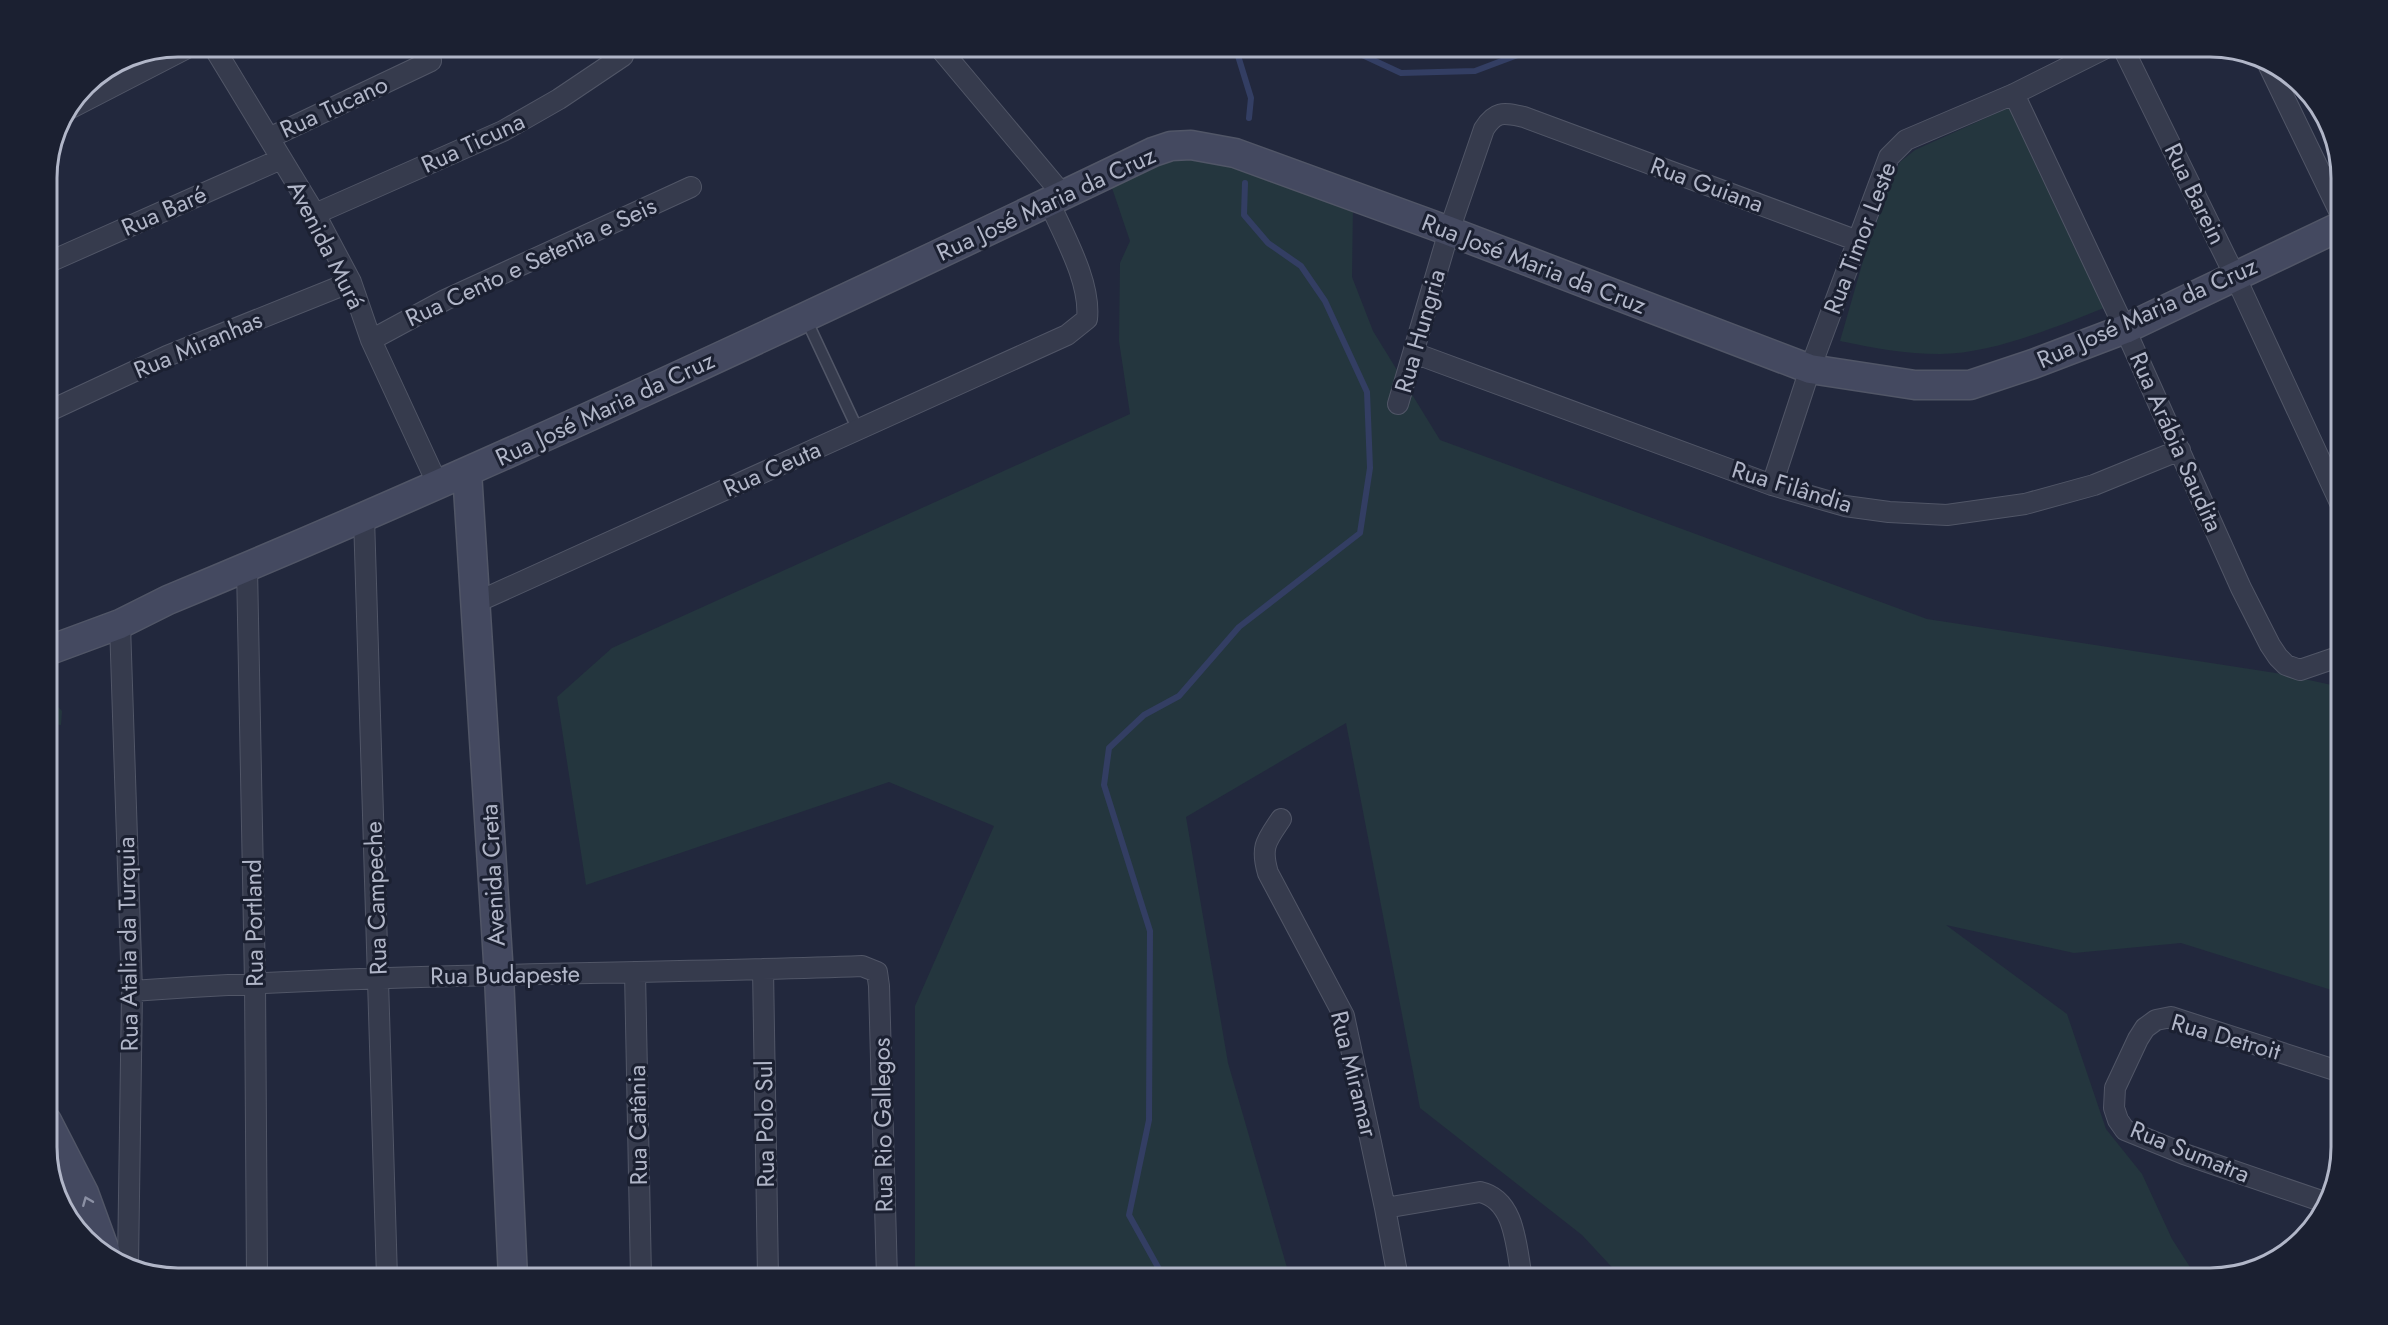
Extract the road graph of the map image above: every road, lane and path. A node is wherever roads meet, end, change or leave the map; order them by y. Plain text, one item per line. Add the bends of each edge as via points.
1 (220, 57) edge
2 (622, 57) edge
3 (947, 57) edge
4 (2088, 57) edge
5 (2127, 57) edge
6 (169, 58) edge
7 (432, 61) dead end
8 (2273, 75) edge
9 (2014, 94) junction
10 (85, 101) edge
11 (1555, 130) joint
12 (269, 138) junction
13 (281, 159) junction
14 (691, 187) dead end
15 (2331, 194) edge
16 (1056, 198) junction
17 (315, 214) junction
18 (1449, 231) junction
19 (2331, 231) edge
20 (1858, 241) junction
21 (57, 259) edge
22 (2235, 276) junction
23 (351, 282) junction
24 (806, 317) junction
25 (2125, 329) junction
26 (371, 340) junction
27 (1414, 353) junction
28 (1810, 369) junction
29 (1398, 404) dead end
30 (57, 407) edge
31 (858, 430) junction
32 (2180, 450) junction
33 (467, 472) junction
34 (2331, 483) edge
35 (438, 485) junction
36 (1772, 485) junction
37 (364, 517) junction
38 (247, 567) junction
39 (477, 602) junction
40 (120, 624) junction
41 (57, 647) edge
42 (2331, 659) edge
43 (1281, 819) dead end
44 (763, 969) junction
45 (635, 972) junction
46 (877, 972) joint
47 (499, 976) junction
48 (378, 977) junction
49 (255, 982) junction
50 (132, 991) junction
51 (2129, 1059) joint
52 (2331, 1068) edge
53 (57, 1140) edge
54 (2318, 1200) edge
55 (1385, 1208) junction
56 (101, 1241) edge
57 (128, 1257) edge
58 (257, 1268) edge
59 (387, 1268) edge
60 (513, 1268) edge
61 (641, 1268) edge
62 (768, 1268) edge
63 (887, 1268) edge
64 (1396, 1268) edge
65 (1520, 1268) edge

1 - 12 street, Avenida Murá
2 - 17 street, Rua Ticuna via 503,131
3 - 16 street, Rua Ceuta
4 - 9 street, Rua Timor Leste
5 - 22 street, Rua Barein
6 - 10 street
7 - 12 street, Rua Tucano
8 - 15 street
9 - 20 street, Rua Timor Leste via 1906,141 1889,157
9 - 25 street, Rua Arábia Saudita
11 - 18 street, Rua Hungria via 1524,117 1498,114 1491,118
11 - 20 street, Rua Guiana
12 - 13 street, Avenida Murá
13 - 17 street, Avenida Murá
13 - 21 street, Rua Baré
14 - 26 street, Rua Cento e Setenta e Seis via 445,300
16 - 18 street, Rua José Maria da Cruz via 1153,152 1191,145 1235,153
16 - 24 street, Rua José Maria da Cruz
16 - 31 street, Rua Ceuta via 1089,303 1087,319 1067,334
17 - 23 street, Avenida Murá
18 - 27 street, Rua Hungria
18 - 28 street, Rua José Maria da Cruz
19 - 22 street, Rua José Maria da Cruz
20 - 28 street, Rua Timor Leste
22 - 25 street, Rua José Maria da Cruz
22 - 34 street, Rua Barein
23 - 26 street, Avenida Murá
23 - 30 street, Rua Miranhas via 167,356
24 - 31 lane
24 - 33 street, Rua José Maria da Cruz
25 - 28 street, Rua José Maria da Cruz via 1971,385 1915,385
25 - 32 street, Rua Arábia Saudita
26 - 35 street, Avenida Murá
27 - 29 street, Rua Hungria
27 - 36 street, Rua Filândia
28 - 36 street, Rua Timor Leste
31 - 39 street, Rua Ceuta
32 - 36 street, Rua Filândia via 2094,485 2025,504 1947,515 1845,506
32 - 42 street, Rua Arábia Saudita via 2260,627 2278,657 2300,670
33 - 35 street, Rua José Maria da Cruz
33 - 39 street, Avenida Creta
35 - 37 street, Rua José Maria da Cruz
37 - 38 street, Rua José Maria da Cruz
37 - 48 street, Rua Campeche
38 - 40 street, Rua José Maria da Cruz
38 - 49 street, Rua Portland
39 - 47 street, Avenida Creta
40 - 41 street, Rua José Maria da Cruz
40 - 50 street, Rua Atalia da Turquia
43 - 55 street, Rua Miramar via 1265,843 1263,857 1344,1016
44 - 45 street, Rua Budapeste
44 - 46 street, Rua Budapeste via 862,966
44 - 62 street, Rua Polo Sul
45 - 47 street, Rua Budapeste
45 - 61 street, Rua Catânia
46 - 63 street, Rua Rio Gallegos
47 - 48 street, Rua Budapeste
47 - 60 street, Avenida Creta
48 - 49 street, Rua Budapeste
48 - 59 street, Rua Campeche
49 - 50 street, Rua Budapeste
49 - 58 street, Rua Portland
50 - 57 street, Rua Atalia da Turquia
51 - 52 street, Rua Detroit via 2145,1028 2156,1020 2171,1017
51 - 54 street, Rua Sumatra via 2115,1088 2114,1108 2126,1130
56 -> 53 street via 84,1193
55 - 64 street, Rua Miramar
55 - 65 street via 1480,1192 1491,1195 1502,1204 1512,1224

